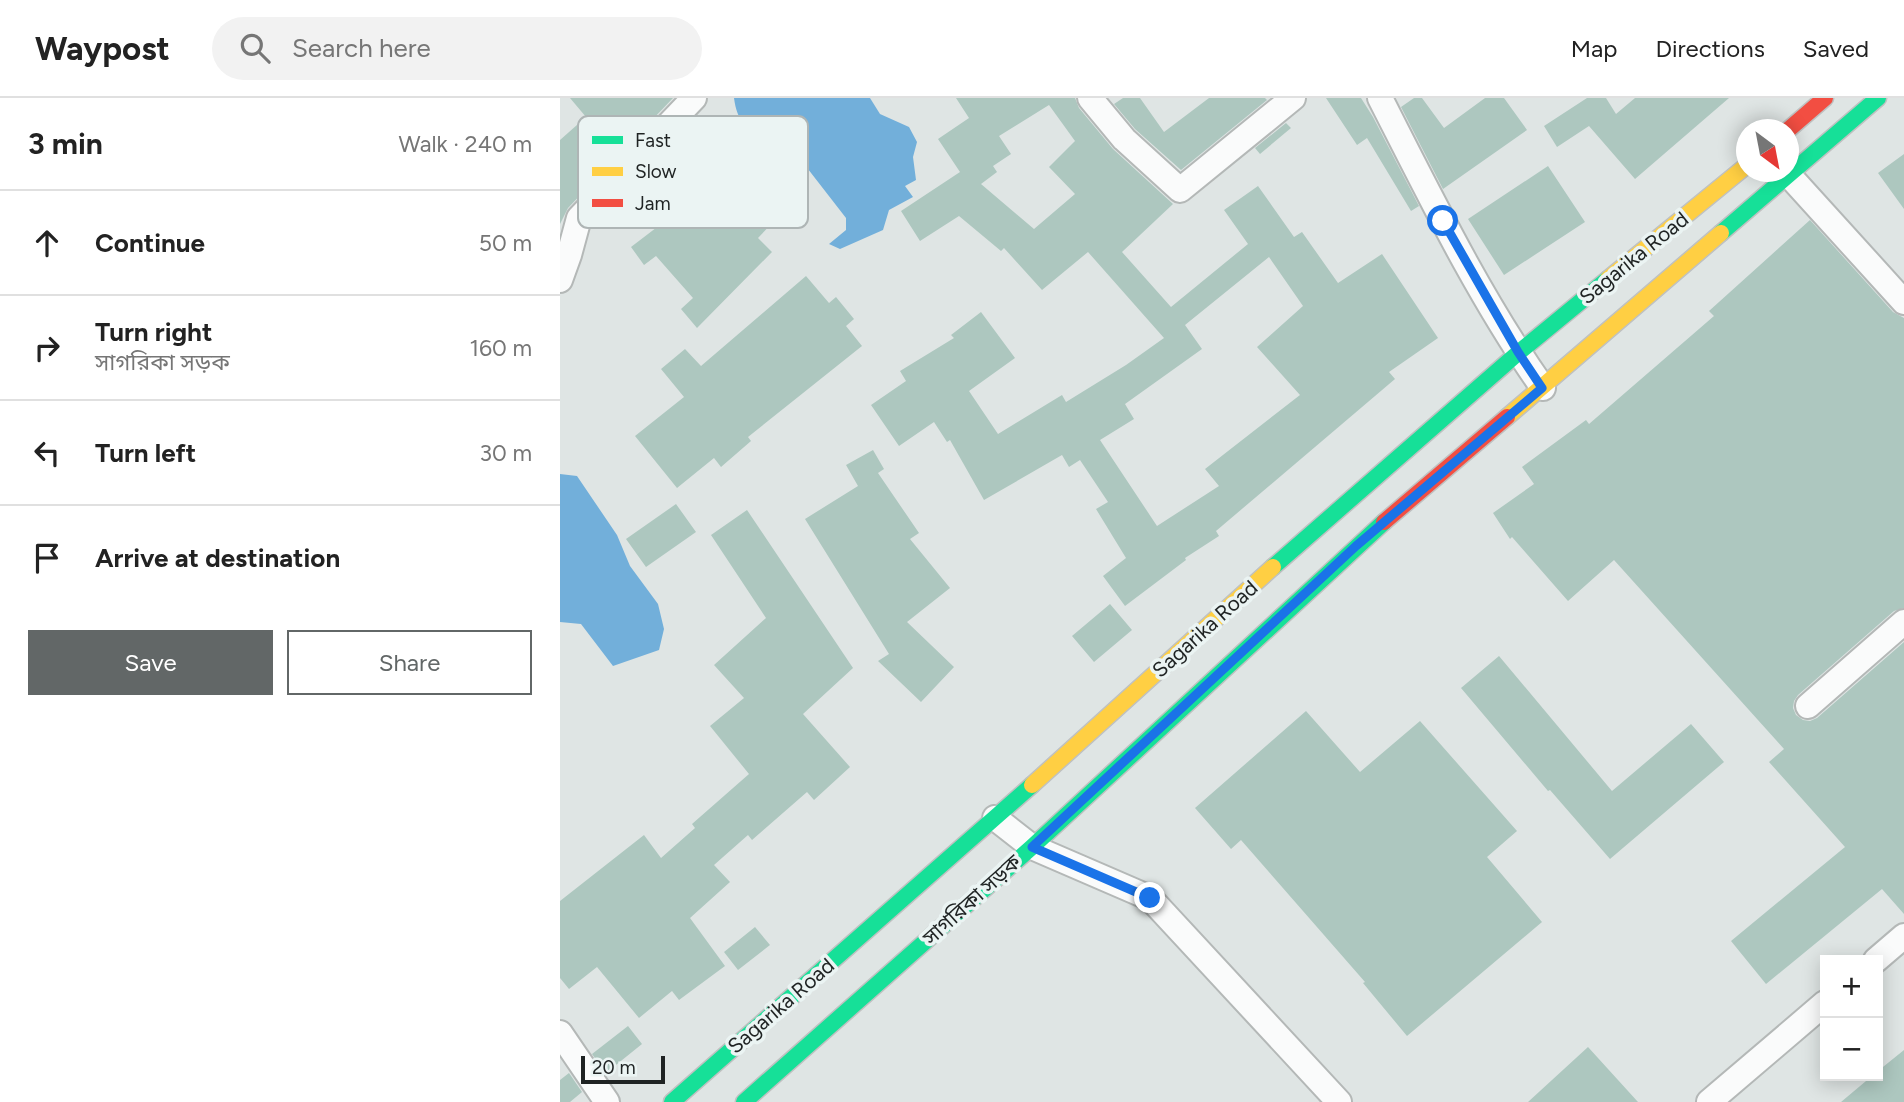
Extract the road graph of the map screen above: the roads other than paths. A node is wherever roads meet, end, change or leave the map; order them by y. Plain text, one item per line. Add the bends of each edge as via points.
1 (694, 98) edge
2 (1090, 98) edge
3 (1293, 98) edge
4 (1380, 98) edge
5 (1825, 98) edge
6 (1878, 98) edge
7 (677, 116) edge
8 (1799, 120) edge
9 (1799, 164) edge
10 (1736, 174) edge
11 (1778, 182) edge
12 (1796, 182) edge
13 (578, 222) edge
14 (560, 280) edge
15 (1904, 302) edge
16 (1518, 352) junction
17 (1542, 388) junction
18 (1904, 622) edge
19 (1808, 706) dead end
20 (995, 818) junction
21 (1032, 847) junction
22 (1904, 936) edge
23 (1882, 955) edge
24 (1820, 1007) edge
25 (560, 1033) edge
26 (607, 1102) edge
27 (672, 1102) edge
28 (744, 1102) edge
29 (1339, 1102) edge
30 (1709, 1102) edge

1 - 7 street
2 - 3 street via 1124,139 1180,190
4 - 16 street
5 - 8 main road
6 - 9 main road, Sagarika Road
10 - 16 main road, Sagarika Road
11 - 17 main road, Sagarika Road
12 - 15 street
13 - 14 street
16 - 17 street
16 - 20 main road, Sagarika Road
17 - 21 main road, সাগরিকা সড়ক via 1356,546
18 - 19 street
20 - 21 street
20 - 27 main road, Sagarika Road
21 - 28 main road, সাগরিকা সড়ক
21 - 29 street via 1150,898
22 - 23 street
24 - 30 street
25 - 26 street

